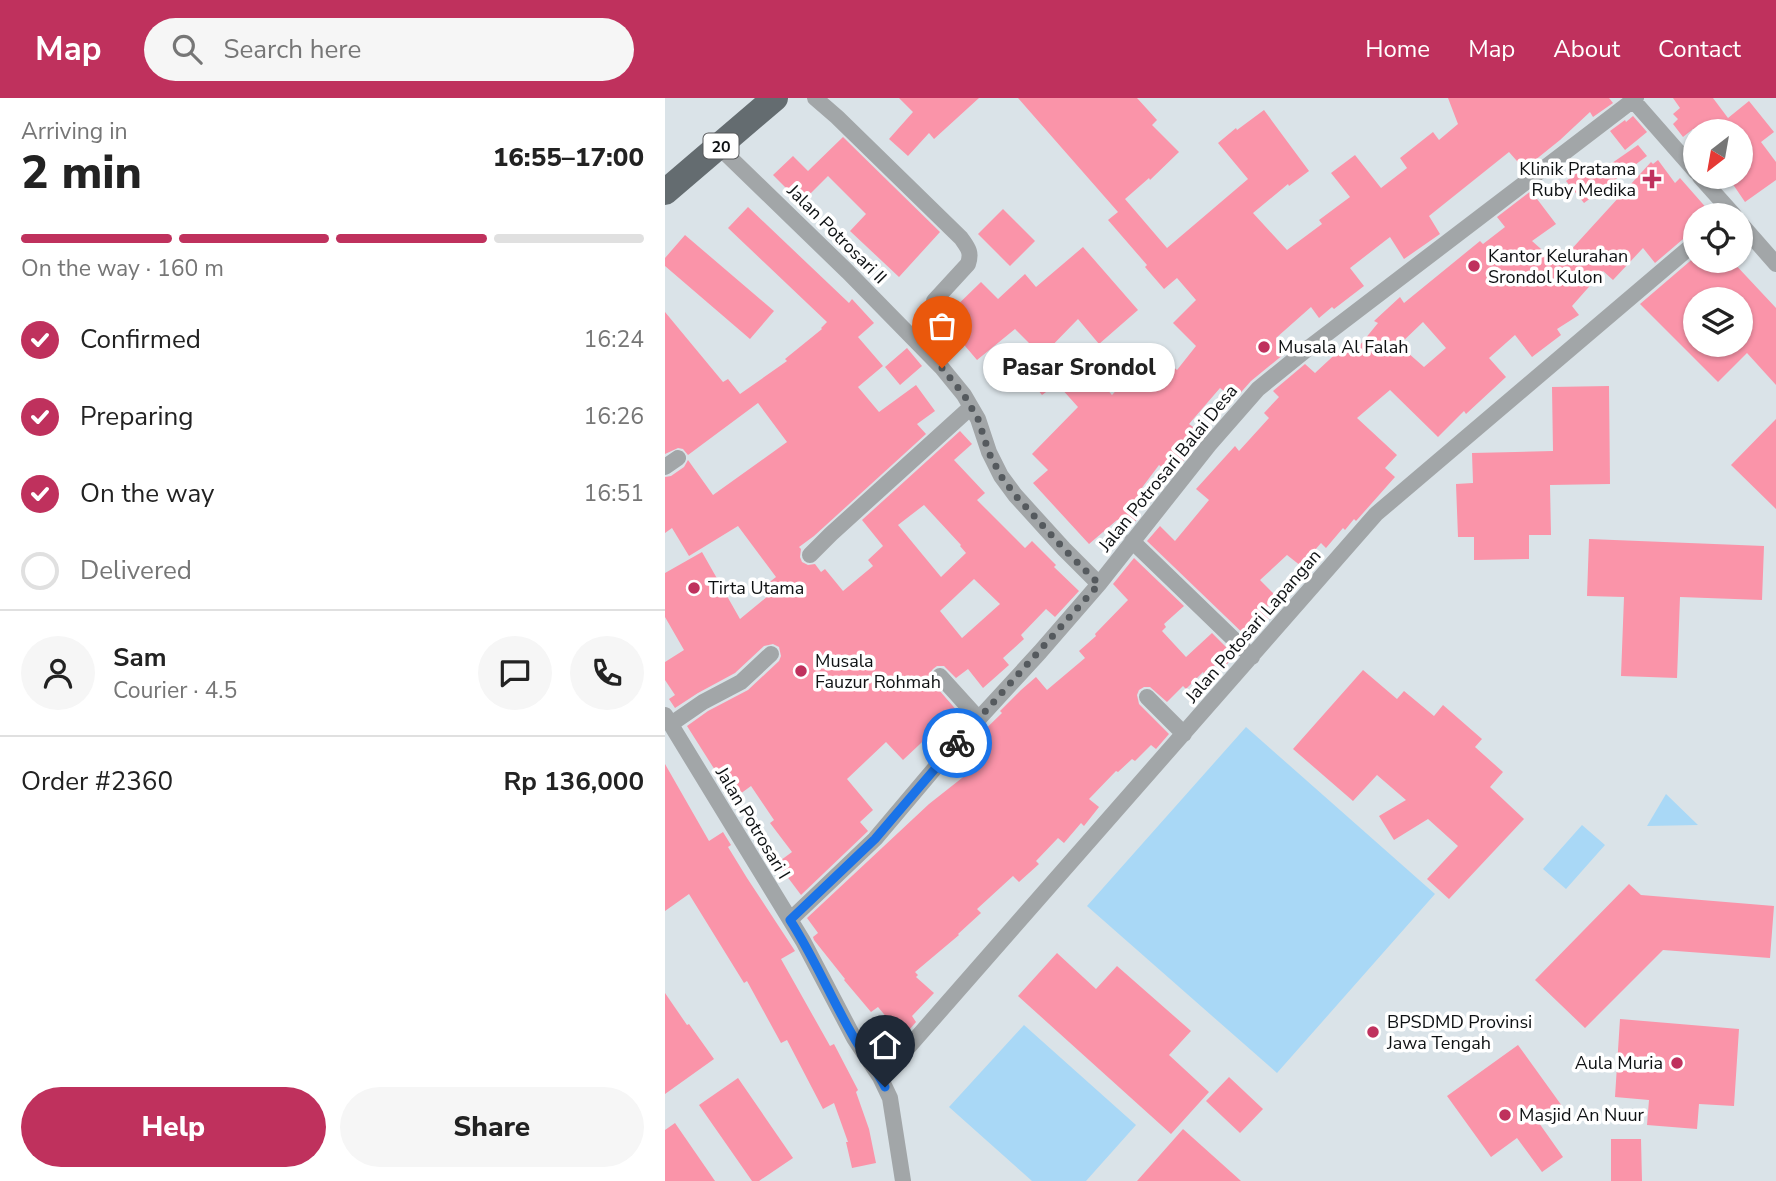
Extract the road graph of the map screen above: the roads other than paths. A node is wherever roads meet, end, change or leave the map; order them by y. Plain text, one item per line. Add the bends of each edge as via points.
1 (775, 98) edge
2 (815, 98) edge
3 (1633, 99) edge
4 (719, 147) junction
5 (1683, 157) edge
6 (1710, 189) edge
7 (665, 192) edge
8 (1721, 203) edge
9 (1753, 239) edge
10 (1683, 253) edge
11 (1776, 264) edge
12 (934, 301) dead end
13 (971, 407) junction
14 (1132, 541) junction
15 (810, 555) dead end
16 (1099, 584) junction
17 (771, 654) dead end
18 (1252, 657) junction
19 (940, 676) dead end
20 (1147, 697) dead end
21 (979, 719) junction
22 (669, 726) edge
23 (1184, 734) junction
24 (790, 920) junction
25 (880, 1077) junction
26 (903, 1181) edge

1 - 4 highway, 20
2 - 12 street via 968,250 968,264
3 - 5 street
3 - 14 street, Jalan Potrosari Balai Desa via 1258,389
4 - 7 highway, 20
4 - 13 street, Jalan Potrosari II via 942,368
6 - 8 street
9 - 11 street
10 - 18 street, Jalan Potosari Lapangan via 1376,514
13 - 15 street
13 - 16 street, Jalan Potrosari II via 1001,476
14 - 16 street, Jalan Potrosari Balai Desa
14 - 18 street
16 - 21 street, Jalan Potrosari Balai Desa
17 - 22 street via 741,682
18 - 23 street, Jalan Potosari Lapangan
19 - 21 street
20 - 23 street
21 - 24 street, Jalan Potrosari Balai Desa via 875,839
22 - 24 street, Jalan Potrosari I
23 - 25 street, Jalan Potosari Lapangan
24 - 25 street, Jalan Potrosari I
25 - 26 street, Jalan Potrosari I via 890,1098

